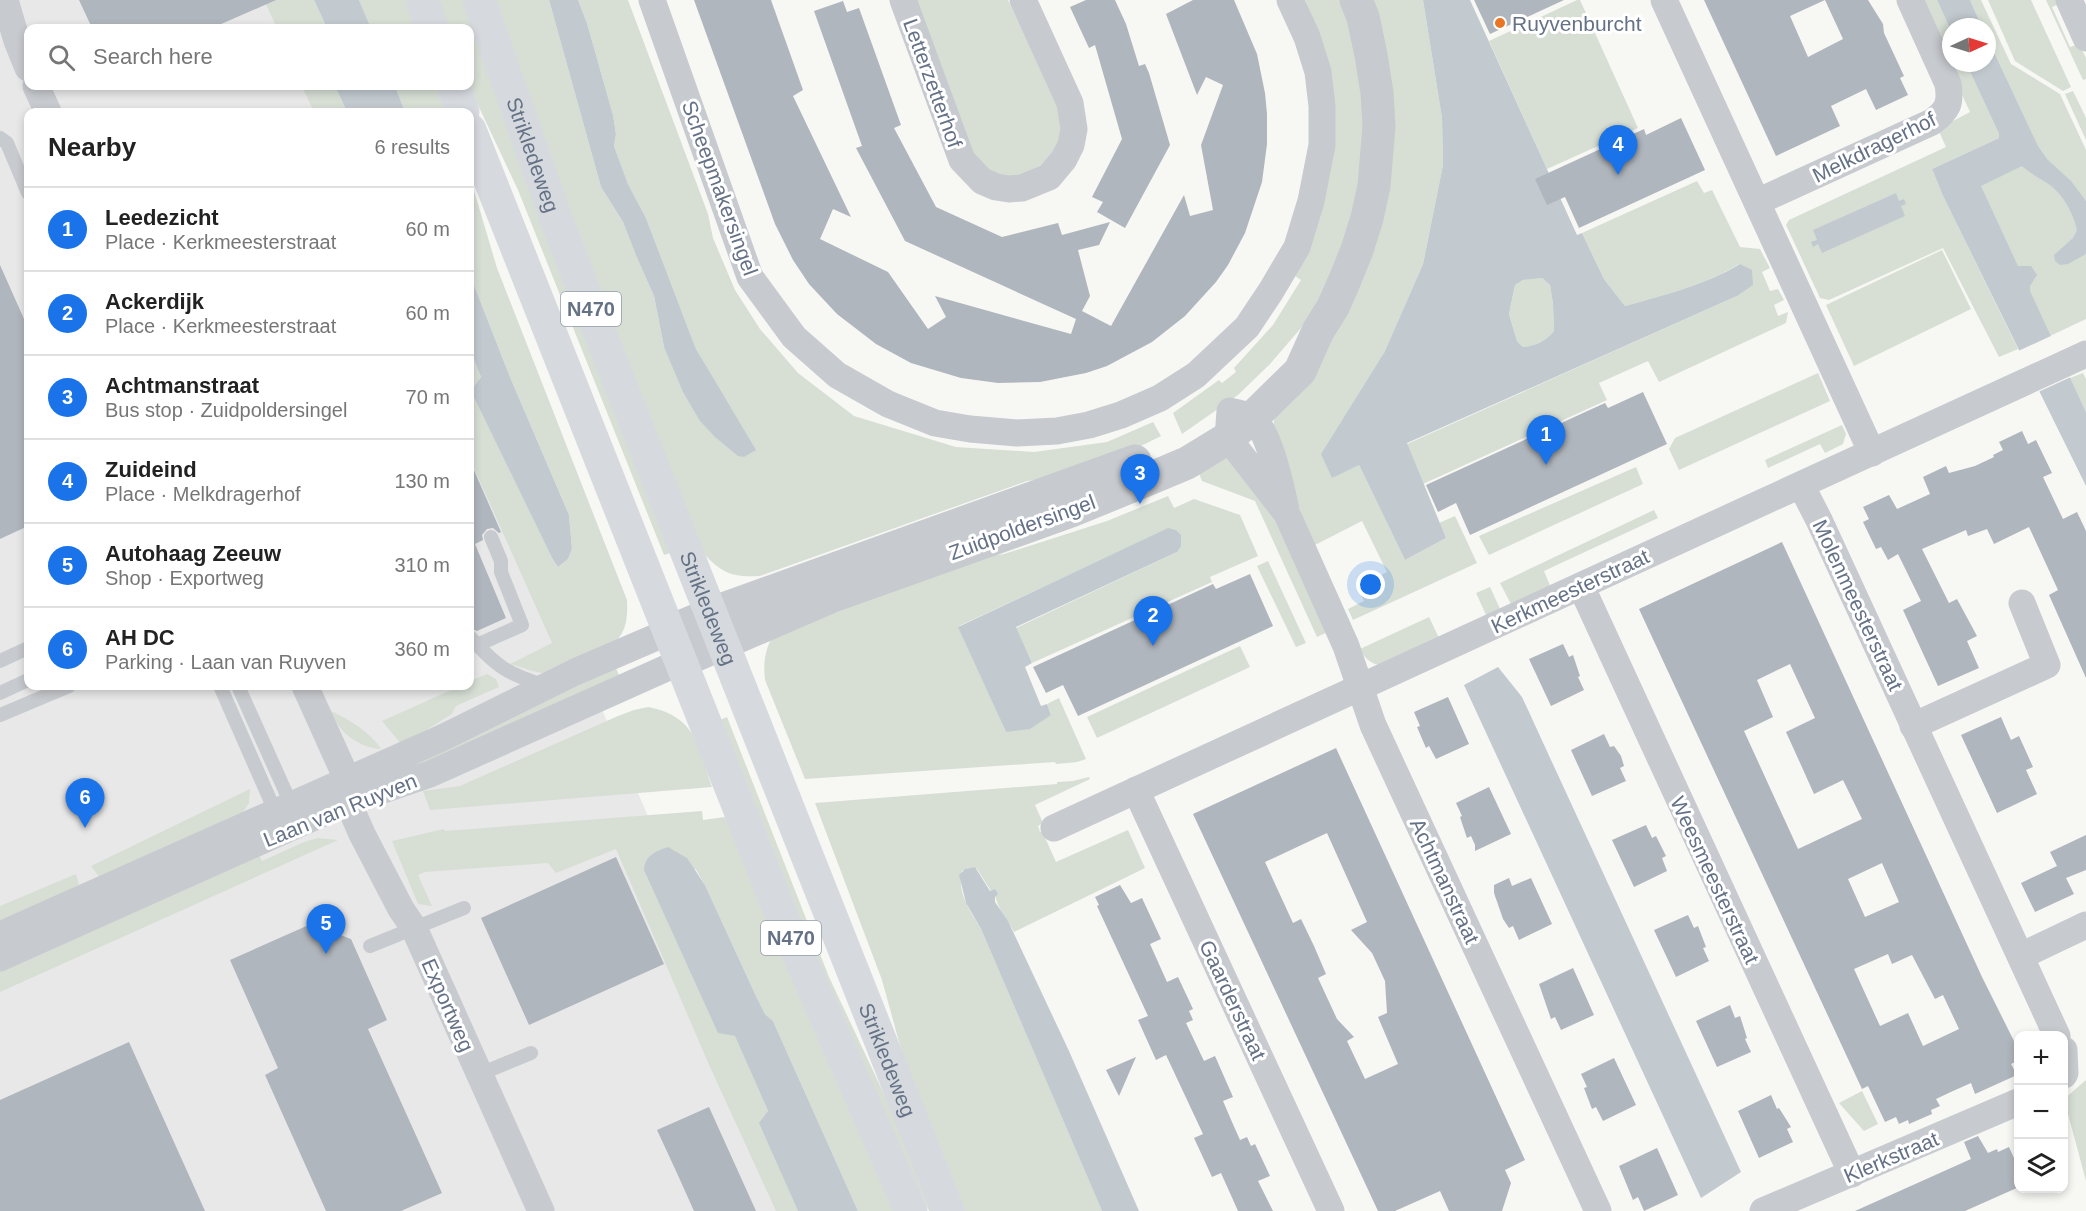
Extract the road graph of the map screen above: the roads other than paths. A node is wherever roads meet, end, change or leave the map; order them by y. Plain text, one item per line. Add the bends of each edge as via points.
1 (5, 0) edge
2 (422, 0) edge
3 (479, 0) edge
4 (652, 0) edge
5 (903, 0) edge
6 (1023, 0) edge
7 (1290, 0) edge
8 (1356, 0) edge
9 (1664, 0) edge
10 (1910, 0) edge
11 (2068, 0) edge
12 (431, 24) edge
13 (9, 35) edge
14 (2086, 38) edge
15 (24, 61) edge
16 (38, 90) edge
17 (455, 90) edge
18 (46, 108) edge
19 (461, 108) edge
20 (0, 138) edge
21 (474, 140) edge
22 (24, 183) edge
23 (1757, 202) junction
24 (2079, 357) edge
25 (1237, 422) junction
26 (1872, 453) junction
27 (1801, 485) junction
28 (491, 537) dead end
29 (1581, 585) junction
30 (2022, 603) dead end
31 (718, 628) junction
32 (668, 632) junction
33 (474, 641) edge
34 (474, 642) edge
35 (24, 650) edge
36 (0, 660) edge
37 (680, 662) junction
38 (24, 682) edge
39 (548, 686) junction
40 (1359, 686) junction
41 (59, 690) edge
42 (222, 690) edge
43 (239, 690) edge
44 (307, 690) edge
45 (0, 693) edge
46 (0, 715) edge
47 (1913, 726) junction
48 (1136, 790) junction
49 (348, 791) junction
50 (283, 808) junction
51 (1053, 828) dead end
52 (464, 908) dead end
53 (2086, 925) edge
54 (414, 928) junction
55 (0, 935) edge
56 (370, 946) dead end
57 (2021, 956) junction
58 (0, 958) edge
59 (2055, 1031) edge
60 (531, 1053) dead end
61 (480, 1074) junction
62 (2014, 1104) edge
63 (1852, 1174) junction
64 (541, 1211) edge
65 (911, 1211) edge
66 (948, 1211) edge
67 (1331, 1211) edge
68 (1598, 1211) edge
69 (1763, 1211) edge

1 - 13 street
2 - 12 main road
3 - 31 main road, Strikledeweg / N470 via 555,216
4 - 7 street, Scheepmakersingel via 750,277 794,337 837,375 888,404 935,423 1017,433 1089,425 1160,398 1196,375 1247,327 1271,291 1297,247 1322,145 1318,72
5 - 6 street, Letterzetterhof via 962,160 982,181 1009,189 1023,188 1049,177 1071,146 1074,129 1070,103
8 - 25 street, Zuidpoldersingel via 1365,27 1379,126 1371,197 1357,250 1333,307 1318,331 1286,357
9 - 23 street
10 - 23 street, Melkdragerhof via 1948,84 1950,99 1943,113 1922,127
11 - 14 street
13 - 15 street
16 - 18 street
17 - 19 main road
20 - 22 lane via 7,143
21 - 32 main road, Strikledeweg / N470
23 - 26 street
24 - 26 street, Kerkmeesterstraat
25 - 31 street, Zuidpoldersingel
25 - 40 street, Achtmanstraat via 1287,514 1346,646
26 - 27 street, Kerkmeesterstraat
27 - 29 street, Kerkmeesterstraat
27 - 47 street, Molenmeesterstraat
28 - 33 lane via 522,625
29 - 40 street, Kerkmeesterstraat
29 - 63 street, Weesmeesterstraat
30 - 47 street via 2047,666
31 - 32 street, Zuidpoldersingel
31 - 37 street, Zuidpoldersingel
31 - 66 main road, Strikledeweg / N470
32 - 37 main road, Strikledeweg / N470
32 - 39 street, Laan van Ruyven
34 - 39 lane via 516,677
35 - 36 lane
37 - 49 street, Laan van Ruyven via 430,774
37 - 65 main road, Strikledeweg / N470 via 783,919
38 - 45 lane
39 - 49 street, Laan van Ruyven via 444,737
40 - 48 street, Kerkmeesterstraat
40 - 68 street, Achtmanstraat via 1373,725
41 - 46 lane
42 - 50 lane
43 - 50 lane
44 - 49 street, Exportweg
47 - 57 street, Molenmeesterstraat
48 - 51 street, Kerkmeesterstraat
48 - 67 street, Gaarderstraat
49 - 50 street, Laan van Ruyven
49 - 54 street, Exportweg via 392,893
49 - 58 street, Laan van Ruyven
50 - 55 street, Laan van Ruyven
52 - 54 lane
53 - 57 street
54 - 56 lane
54 - 61 street, Exportweg
57 - 59 street, Molenmeesterstraat
60 - 61 lane
61 - 64 street, Exportweg
62 - 63 street, Klerkstraat
63 - 69 street, Klerkstraat

